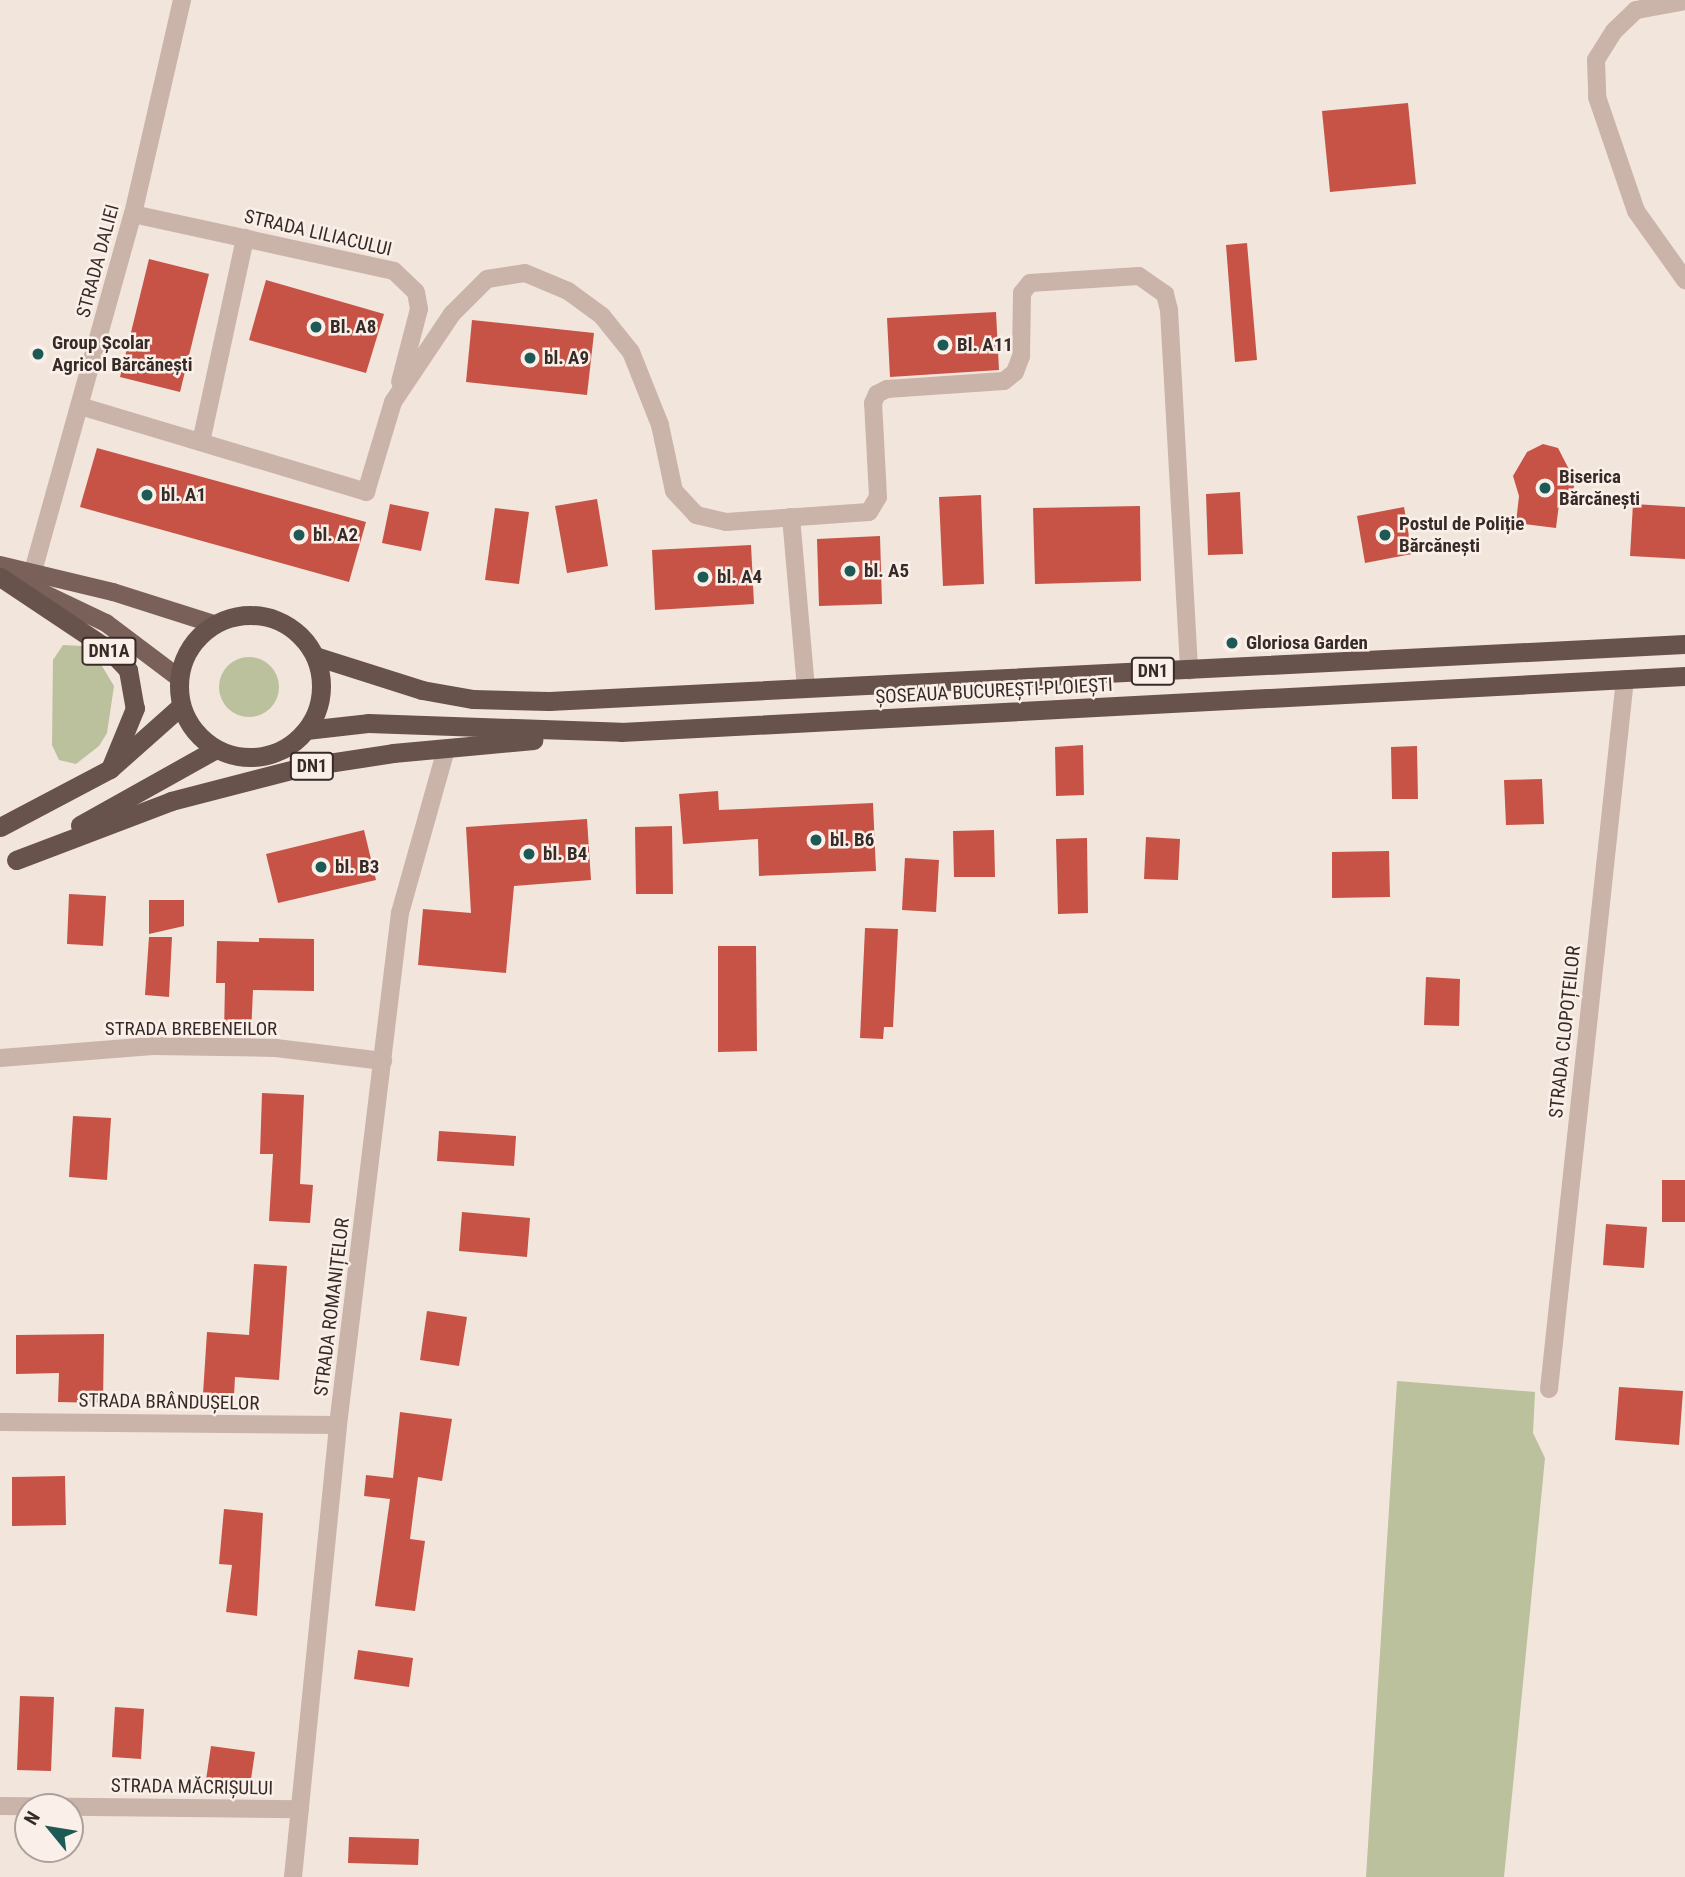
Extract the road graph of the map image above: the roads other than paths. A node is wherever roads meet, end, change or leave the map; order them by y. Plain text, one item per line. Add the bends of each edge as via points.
1 (182, 0) edge
2 (1685, 1) edge
3 (133, 214) junction
4 (245, 238) junction
5 (1685, 280) edge
6 (393, 402) junction
7 (80, 406) junction
8 (201, 442) junction
9 (791, 517) junction
10 (0, 565) edge
11 (33, 571) junction
12 (0, 574) edge
13 (214, 624) junction
14 (1685, 644) edge
15 (315, 656) junction
16 (1189, 670) junction
17 (1685, 676) edge
18 (178, 678) junction
19 (1625, 679) junction
20 (806, 687) junction
21 (181, 706) junction
22 (306, 730) junction
23 (621, 732) junction
24 (446, 748) junction
25 (216, 749) junction
26 (110, 769) junction
27 (0, 827) edge
28 (8, 864) edge
29 (0, 1058) edge
30 (383, 1061) junction
31 (1549, 1389) dead end
32 (0, 1422) edge
33 (338, 1425) junction
34 (0, 1806) edge
35 (300, 1809) junction
36 (293, 1877) edge

1 - 3 street, STRADA DALIEI
2 - 5 street via 1636,10 1614,31 1596,60 1597,97 1636,211
3 - 4 street, STRADA LILIACULUI
3 - 7 street, STRADA DALIEI
4 - 6 street, STRADA LILIACULUI via 394,271 408,279 419,309
4 - 8 street
6 - 8 street via 366,492
6 - 9 street via 452,314 487,279 525,273 568,291 603,316 631,352 660,425 674,491 696,515 726,522
7 - 8 street
7 - 11 street, STRADA DALIEI
9 - 16 street via 869,512 877,505 873,403 877,394 887,389 1004,381 1015,372 1021,356 1022,293 1030,283 1139,276 1165,294 1169,310
9 - 20 street
10 - 11 main road
11 - 13 main road
12 - 18 main road, DN1A via 106,623
12 - 26 highway, DN1A via 108,649 128,670 135,708
13 - 15 highway, DN1 via 236,616 259,615 282,622 301,636
13 - 18 highway via 196,638
14 - 16 highway, ȘOSEAUA BUCUREȘTI-PLOIEȘTI / DN1
15 - 20 highway, ȘOSEAUA BUCUREȘTI-PLOIEȘTI / DN1 via 380,679 473,699 621,699
15 - 22 highway, DN1 via 321,694
16 - 20 highway, ȘOSEAUA BUCUREȘTI-PLOIEȘTI / DN1
17 - 19 highway, ȘOSEAUA BUCUREȘTI-PLOIEȘTI / DN1
18 - 21 highway
19 - 23 highway, ȘOSEAUA BUCUREȘTI-PLOIEȘTI / DN1
19 - 31 street, STRADA CLOPOȚEILOR
21 - 25 highway via 201,738
21 - 26 highway
22 - 23 highway, ȘOSEAUA BUCUREȘTI-PLOIEȘTI / DN1 via 368,723
22 - 25 highway, DN1 via 288,747 265,756 240,757
23 - 24 highway, DN1
24 - 28 highway, DN1 via 302,767 206,790
24 - 30 street, STRADA ROMANIȚELOR via 400,913
25 - 28 highway, DN1
26 - 27 highway
29 - 30 street, STRADA BREBENEILOR via 153,1046 276,1048
30 - 33 street, STRADA ROMANIȚELOR
32 - 33 street, STRADA BRÂNDUȘELOR
33 - 35 street, STRADA ROMANIȚELOR
34 - 35 street, STRADA MĂCRIȘULUI
35 - 36 street, STRADA ROMANIȚELOR

